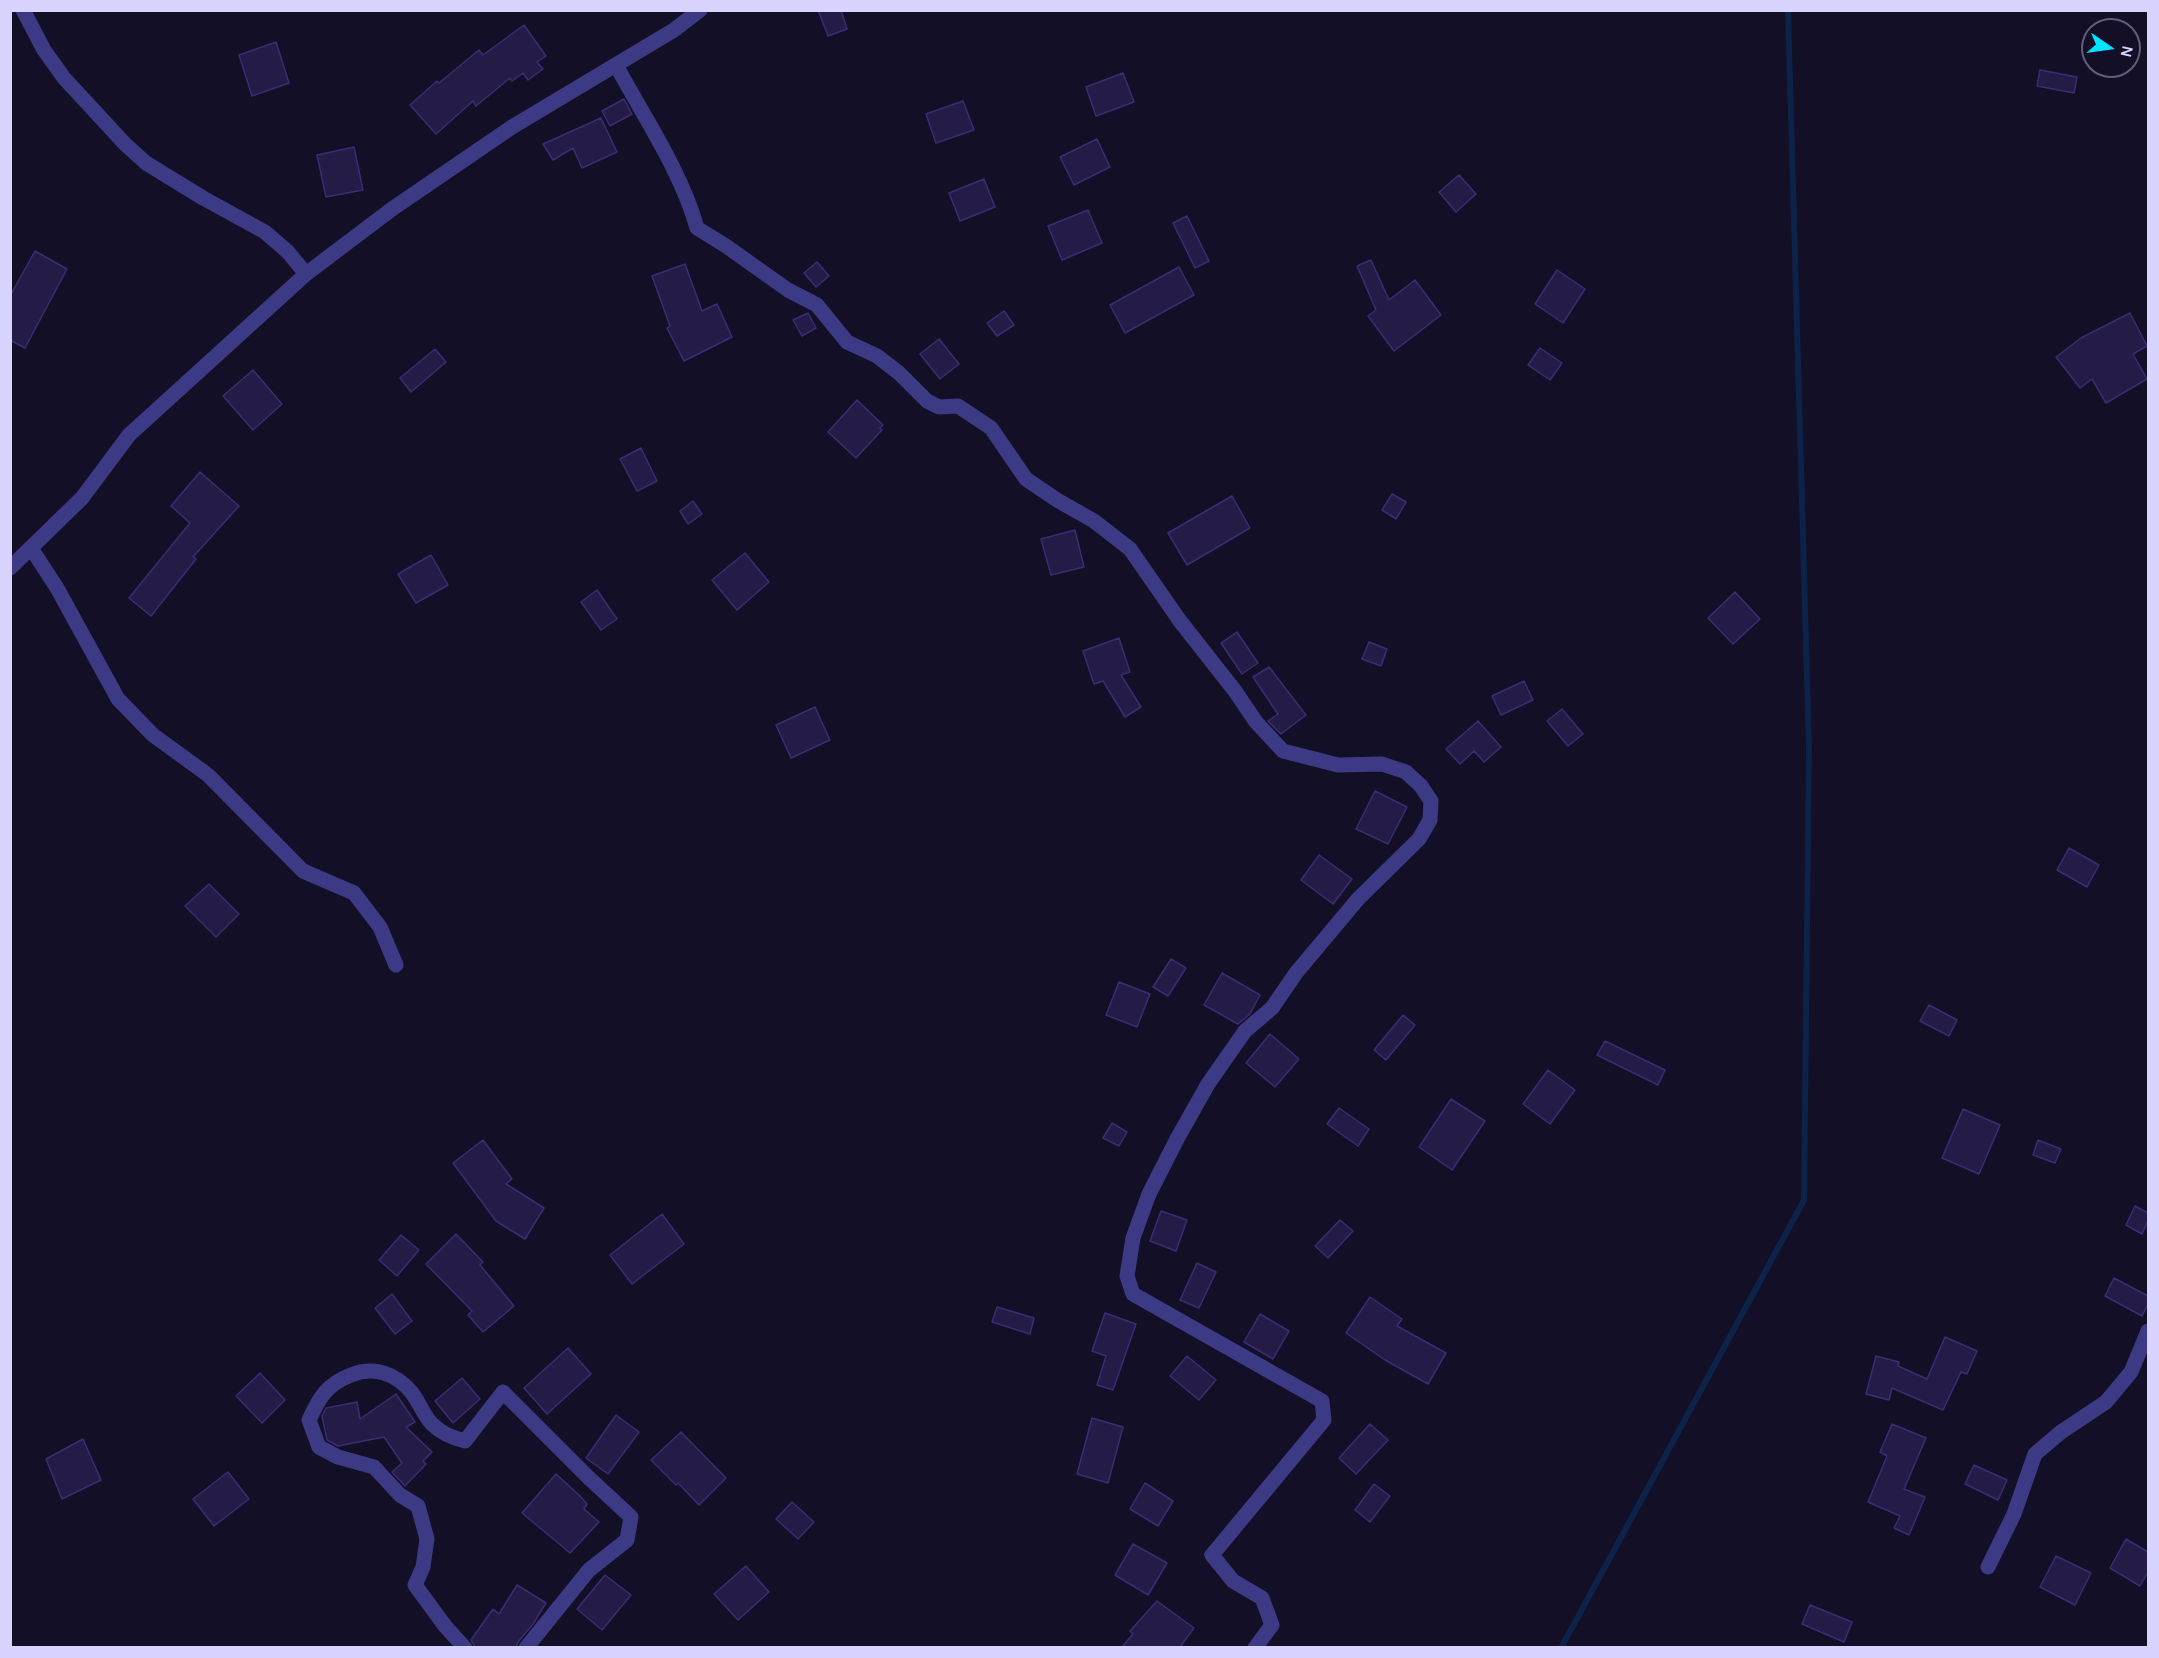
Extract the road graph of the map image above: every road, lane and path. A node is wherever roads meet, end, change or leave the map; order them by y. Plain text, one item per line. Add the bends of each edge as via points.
1 (23, 10) edge
2 (700, 10) edge
3 (616, 64) junction
4 (306, 274) junction
5 (31, 548) junction
6 (12, 566) edge
7 (396, 964) dead end
8 (2148, 1331) edge
9 (1988, 1567) dead end
10 (465, 1647) edge
11 (526, 1647) edge
12 (1255, 1647) edge

1 - 4 street via 64,78 125,144 146,163 265,232
2 - 3 street
3 - 4 street via 392,209
3 - 12 street via 676,175 697,228 788,290 817,305 847,342 899,373 927,401 939,407 958,406 991,428 1026,479 1094,521 1130,549 1256,722 1283,751 1338,765 1382,764 1406,772 1431,801 1430,820 1419,839 1358,899 1272,1008 1245,1031 1208,1084 1149,1194 1133,1238 1127,1276 1133,1294 1322,1401 1324,1420 1212,1556 1233,1581 1262,1598 1272,1625
4 - 5 street via 129,435 82,498
5 - 6 street
5 - 7 street via 118,699 153,735 208,775 303,871 354,893 380,927
8 - 9 street via 2131,1372 2106,1402 2035,1454 2014,1514
10 - 11 street via 416,1585 427,1539 418,1506 400,1495 374,1467 319,1447 309,1420 319,1396 339,1379 366,1370 394,1376 411,1392 431,1423 452,1437 465,1440 503,1392 631,1517 627,1540 589,1570

